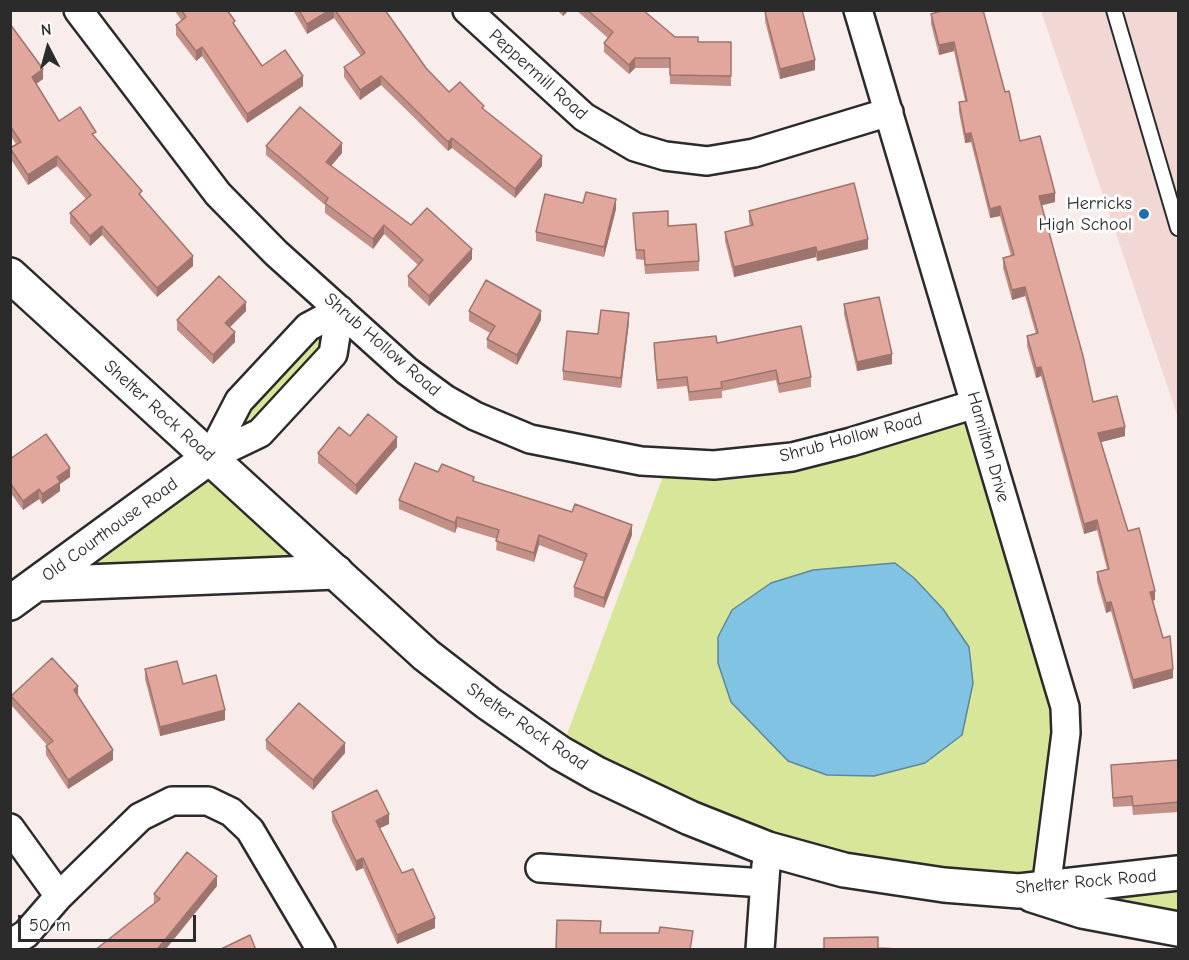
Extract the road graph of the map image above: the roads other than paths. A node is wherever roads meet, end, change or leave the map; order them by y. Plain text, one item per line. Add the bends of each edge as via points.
1 (78, 10) edge
2 (466, 10) edge
3 (858, 10) edge
4 (1114, 10) edge
5 (889, 112) junction
6 (1179, 228) edge
7 (10, 275) edge
8 (340, 310) junction
9 (975, 404) junction
10 (210, 457) junction
11 (336, 572) junction
12 (37, 584) junction
13 (10, 603) edge
14 (10, 828) edge
15 (768, 849) junction
16 (540, 868) dead end
17 (1179, 873) edge
18 (764, 884) junction
19 (1032, 890) junction
20 (59, 896) junction
21 (1179, 929) edge
22 (10, 944) edge
23 (321, 950) edge
24 (760, 950) edge

1 - 8 street, Shrub Hollow Road via 218,194
2 - 5 street, Peppermill Road via 584,117 635,147 665,156 707,161 754,153
3 - 5 street, Hamilton Drive
4 - 6 lane
5 - 9 street, Hamilton Drive
7 - 10 main road, Shelter Rock Road
8 - 9 street, Shrub Hollow Road via 407,371 475,416 530,439 641,461 714,465 792,457
8 - 10 street via 308,327 239,401
8 - 10 street via 333,354 260,433
9 - 19 street, Hamilton Drive via 1067,717
10 - 11 main road, Shelter Rock Road
10 - 12 main road, Old Courthouse Road
11 - 12 main road
11 - 15 main road, Shelter Rock Road via 426,654 560,753 690,818
12 - 13 main road, Old Courthouse Road
14 - 20 street
15 - 18 street
15 - 19 main road, Shelter Rock Road via 844,870 944,885
16 - 18 street
17 - 19 main road, Shelter Rock Road
18 - 24 street
19 - 21 main road via 1082,911
20 - 22 street via 26,934
20 - 23 street via 155,807 172,801 208,801 231,812 250,830

